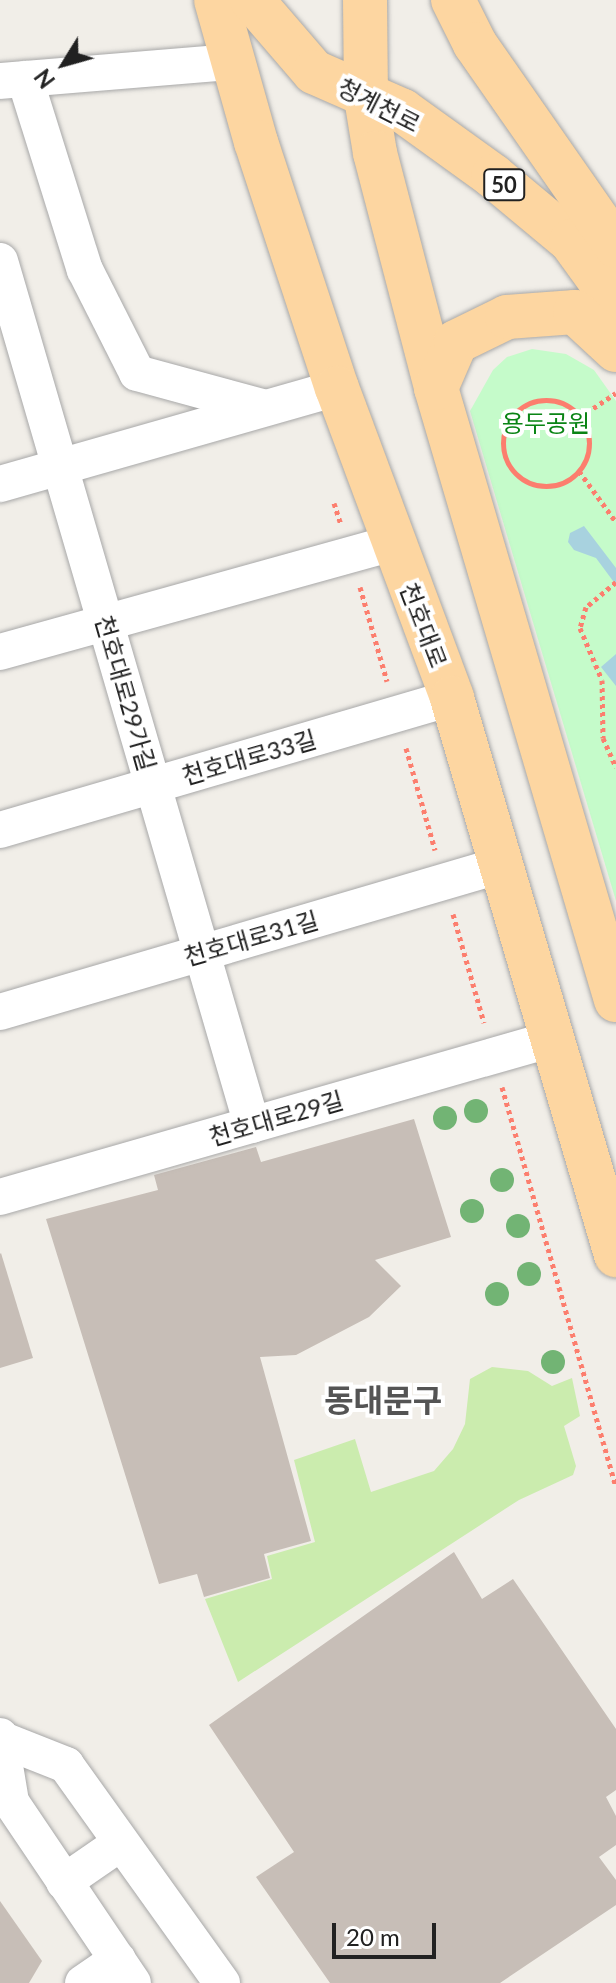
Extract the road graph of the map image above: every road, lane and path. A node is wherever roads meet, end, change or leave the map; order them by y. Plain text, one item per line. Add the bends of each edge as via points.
1 (216, 0) edge
2 (252, 0) edge
3 (365, 0) edge
4 (453, 0) edge
5 (232, 62) junction
6 (13, 80) edge
7 (366, 98) junction
8 (616, 246) edge
9 (0, 261) edge
10 (616, 303) edge
11 (9, 322) edge
12 (616, 350) edge
13 (337, 388) junction
14 (436, 388) junction
15 (616, 393) edge
16 (262, 407) junction
17 (580, 417) junction
18 (60, 467) junction
19 (579, 471) junction
20 (0, 484) edge
21 (616, 522) edge
22 (393, 543) junction
23 (616, 582) edge
24 (105, 622) junction
25 (0, 652) edge
26 (452, 698) junction
27 (616, 767) edge
28 (153, 785) junction
29 (0, 830) edge
30 (501, 865) junction
31 (202, 952) junction
32 (616, 1000) edge
33 (0, 1012) edge
34 (552, 1039) junction
35 (252, 1125) junction
36 (0, 1197) edge
37 (616, 1255) edge
38 (1, 1740) edge
39 (119, 1844) junction
40 (64, 1882) junction
41 (126, 1971) edge
42 (83, 1983) edge
43 (222, 1983) edge

1 - 5 main road, 천호대로
2 - 7 main road, 청계천로 via 314,72
3 - 7 main road
4 - 8 main road via 475,44
5 - 6 street
5 - 13 main road, 천호대로
6 - 16 street via 85,270 137,373
7 - 10 main road, 청계천로 / 50 via 403,111 493,176 571,241
7 - 14 main road via 375,153
9 - 11 street, 천호대로29가길
11 - 18 street, 천호대로29가길
12 - 14 main road via 575,312 507,317 456,342
13 - 16 street
13 - 22 main road, 천호대로
14 - 32 main road
15 - 17 path
16 - 18 street
17 - 19 path via 589,444
17 - 19 path via 555,401 541,400 515,413 503,439 511,467 531,483 557,485
18 - 20 street
18 - 24 street, 천호대로29가길
19 - 21 path
22 - 24 street
22 - 26 main road, 천호대로
23 - 27 path via 586,607 580,628 602,680 603,738
24 - 25 street
24 - 28 street, 천호대로29가길
26 - 28 street, 천호대로33길
26 - 30 main road, 천호대로
28 - 29 street, 천호대로33길
28 - 31 street, 천호대로29가길
30 - 31 street, 천호대로31길
30 - 34 main road, 천호대로
31 - 33 street, 천호대로31길
31 - 35 street, 천호대로29가길
34 - 35 street, 천호대로29길
34 - 37 main road, 천호대로
35 - 36 street, 천호대로29길
38 - 39 street via 66,1765
38 - 40 street via 11,1802
39 - 40 street
39 - 43 street
40 - 41 street
41 - 42 street

